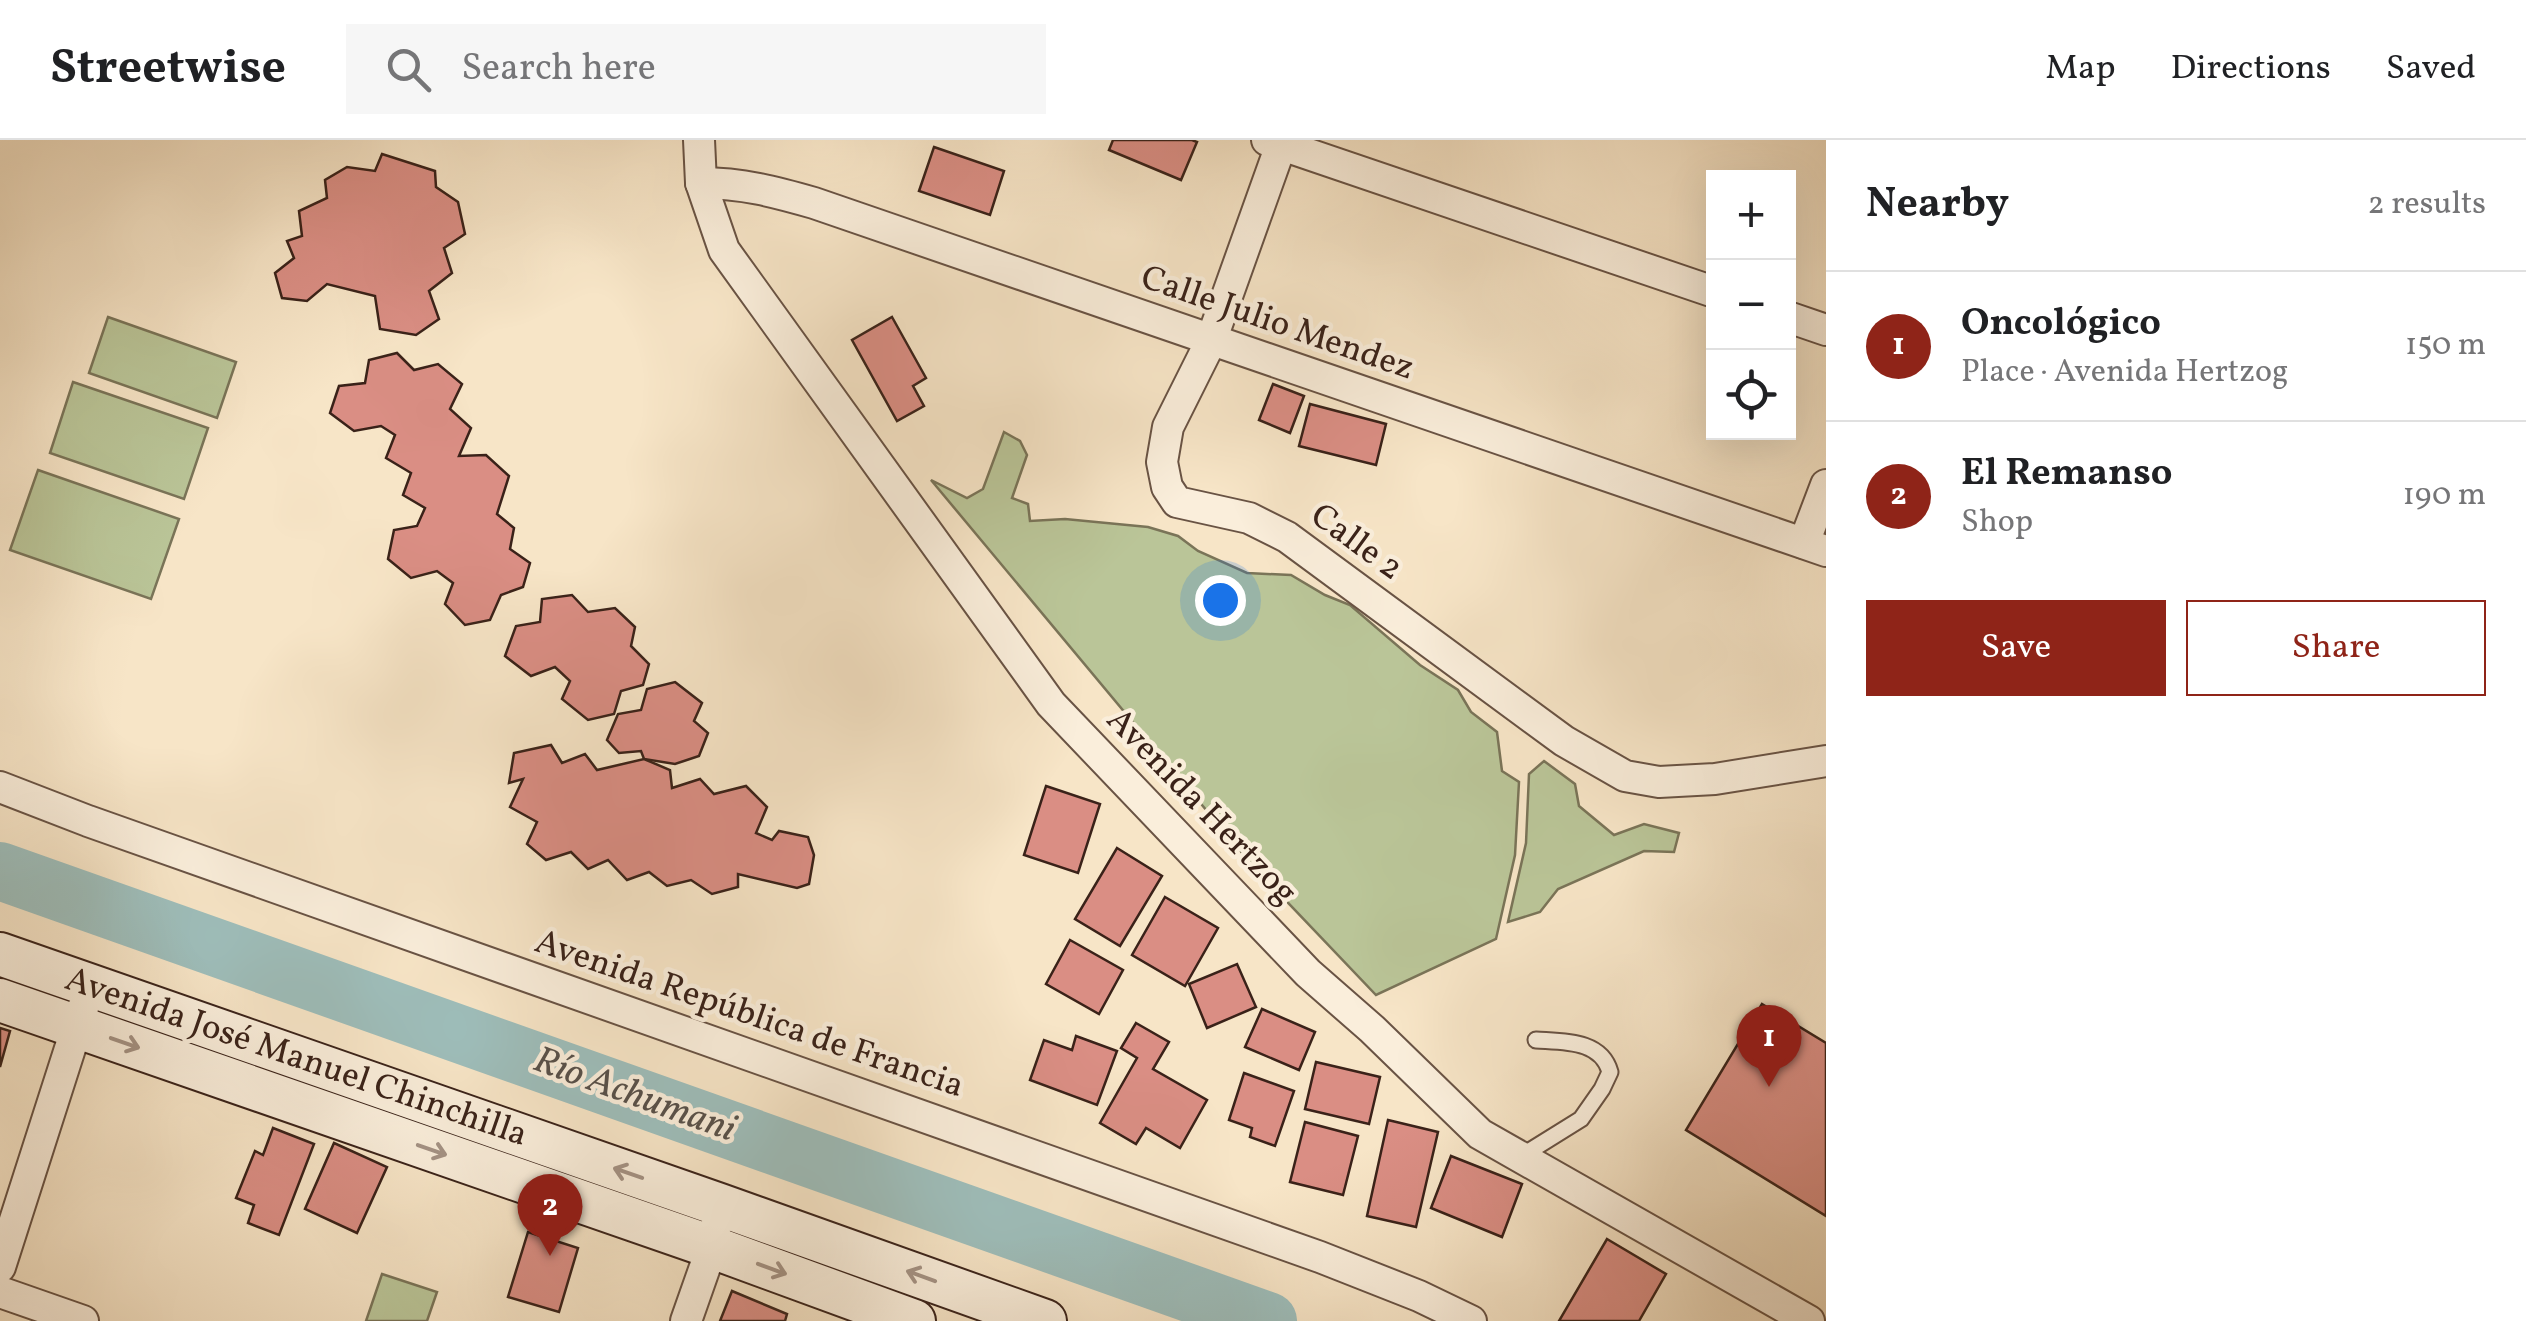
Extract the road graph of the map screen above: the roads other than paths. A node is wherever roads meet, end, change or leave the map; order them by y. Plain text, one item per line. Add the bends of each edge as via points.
1 (699, 140) edge
2 (1274, 143) edge
3 (701, 183) junction
4 (1706, 289) edge
5 (1796, 320) edge
6 (1826, 330) edge
7 (1211, 341) junction
8 (1826, 486) edge
9 (1815, 547) edge
10 (1826, 760) edge
11 (0, 787) edge
12 (0, 954) edge
13 (88, 985) junction
14 (0, 1000) edge
15 (79, 1027) junction
16 (1536, 1040) dead end
17 (1520, 1157) junction
18 (720, 1205) junction
19 (712, 1247) junction
20 (0, 1267) edge
21 (0, 1292) edge
22 (83, 1321) edge
23 (686, 1321) edge
24 (914, 1321) edge
25 (1046, 1321) edge
26 (1470, 1321) edge
27 (1809, 1321) edge

1 - 3 street, Avenida Hertzog
2 - 4 street
2 - 7 street, Calle 2
3 - 7 street, Calle Julio Mendez via 761,187
3 - 17 street, Avenida Hertzog via 724,250 1051,704 1308,973 1480,1134
5 - 6 street
7 - 9 street, Calle Julio Mendez
7 - 10 street, Calle 2 via 1168,426 1162,462 1177,502 1249,518 1287,537 1564,741 1626,776 1715,779
8 - 9 street
11 - 26 street, Avenida República de Francia via 1320,1257
12 - 13 main road, Avenida José Manuel Chinchilla
13 - 15 street
18 -> 13 main road, Avenida José Manuel Chinchilla
14 - 15 main road, Avenida José Manuel Chinchilla
15 -> 19 main road, Avenida José Manuel Chinchilla
15 - 20 street
16 - 17 lane via 1594,1048 1610,1072 1580,1119
17 - 27 street, Avenida Hertzog
18 - 19 street
25 -> 18 main road, Avenida José Manuel Chinchilla
19 - 23 street
19 -> 24 main road, Avenida José Manuel Chinchilla
21 - 22 street

